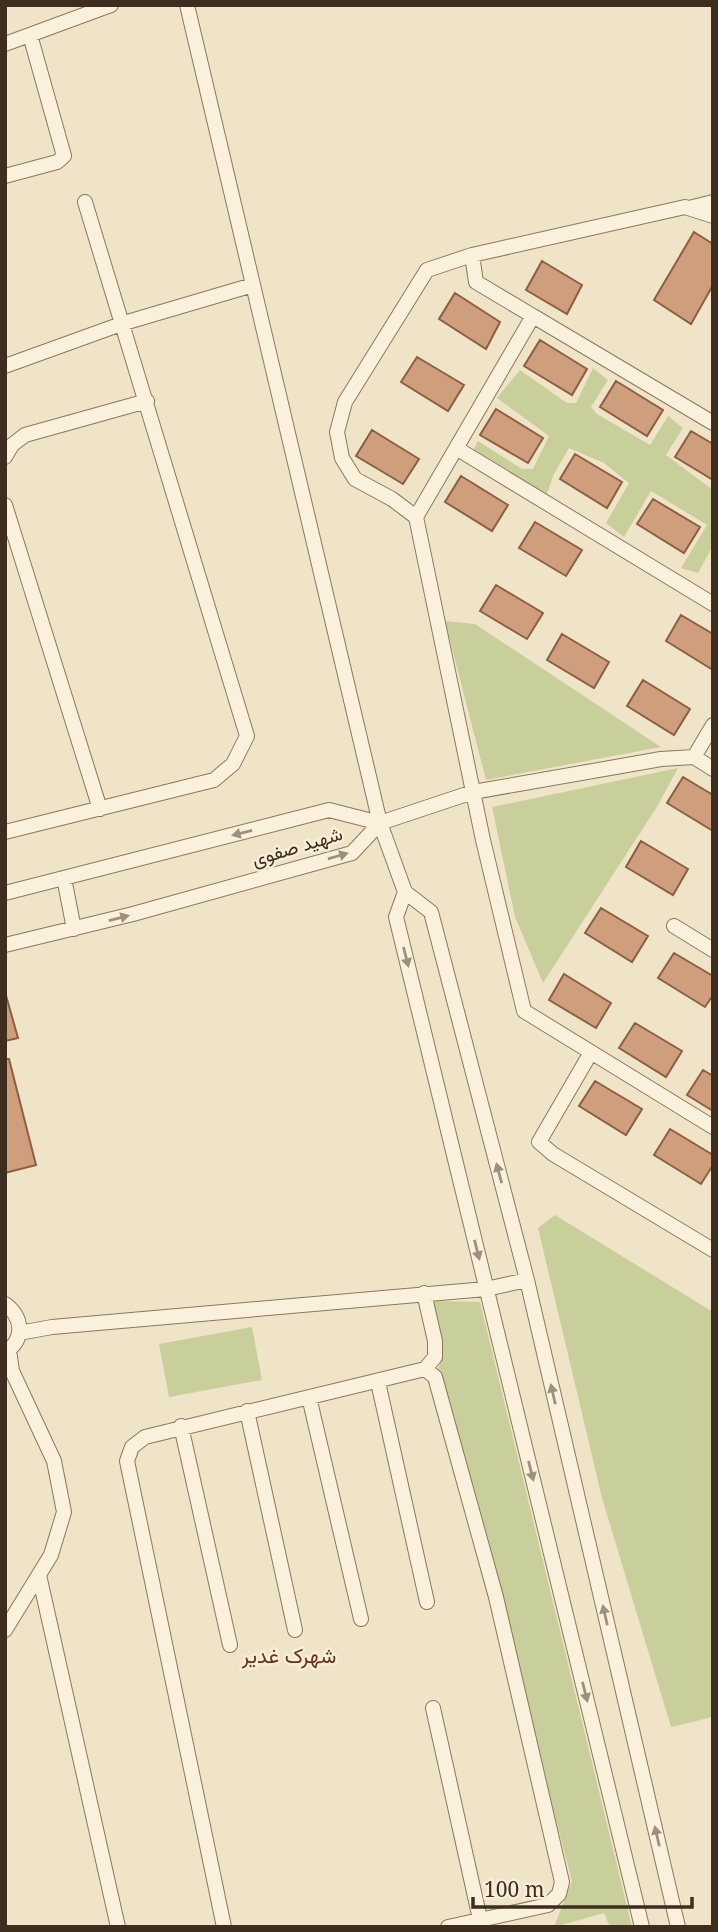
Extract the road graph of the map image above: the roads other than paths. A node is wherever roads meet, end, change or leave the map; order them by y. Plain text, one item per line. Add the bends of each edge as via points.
1 (111, 5) edge
2 (187, 5) edge
3 (30, 35) junction
4 (5, 44) edge
5 (5, 176) edge
6 (85, 202) dead end
7 (713, 202) edge
8 (688, 208) junction
9 (713, 216) edge
10 (472, 255) junction
11 (253, 285) junction
12 (533, 316) junction
13 (124, 323) junction
14 (5, 366) edge
15 (147, 401) junction
16 (713, 423) edge
17 (456, 448) junction
18 (5, 457) edge
19 (5, 505) edge
20 (416, 517) junction
21 (713, 604) edge
22 (713, 725) edge
23 (694, 757) junction
24 (713, 769) edge
25 (473, 792) junction
26 (100, 808) junction
27 (380, 823) junction
28 (5, 832) edge
29 (64, 878) junction
30 (405, 892) junction
31 (5, 893) edge
32 (674, 926) dead end
33 (74, 929) junction
34 (5, 946) edge
35 (713, 950) edge
36 (590, 1054) junction
37 (713, 1127) edge
38 (713, 1250) edge
39 (527, 1280) junction
40 (486, 1289) junction
41 (424, 1293) junction
42 (5, 1304) edge
43 (19, 1333) junction
44 (7, 1351) edge
45 (425, 1369) junction
46 (378, 1382) junction
47 (309, 1397) junction
48 (247, 1411) junction
49 (181, 1426) junction
50 (38, 1575) junction
51 (427, 1602) dead end
52 (361, 1619) dead end
53 (5, 1630) edge
54 (295, 1630) dead end
55 (230, 1645) dead end
56 (433, 1708) dead end
57 (480, 1919) junction
58 (118, 1927) edge
59 (224, 1927) edge
60 (448, 1927) edge
61 (642, 1927) edge
62 (678, 1927) edge

1 - 3 street
2 - 11 street
3 - 4 street
3 - 5 street via 64,156
6 - 13 street
7 - 8 street
8 - 9 street
8 - 10 street via 560,232
10 - 12 street via 475,282
10 - 20 street via 427,270 345,402 338,432 342,458 355,480
11 - 13 street
11 - 27 street
12 - 16 street
12 - 17 street
13 - 14 street
13 - 15 street
15 - 18 street via 25,435
15 - 26 street via 247,736 233,764 215,780
17 - 20 street
17 - 21 street
19 - 26 street
20 - 25 street
22 - 23 street
23 - 24 street
23 - 25 street
25 - 27 street
25 - 36 street via 524,1011
26 - 28 street
27 -> 29 street, شهید صفوی via 329,810
27 - 30 street
33 -> 27 street, شهید صفوی via 352,853
29 - 31 street, شهید صفوی
29 - 33 street
39 -> 30 street via 431,912
30 -> 40 street via 396,917
32 - 35 street
33 - 34 street, شهید صفوی
36 - 37 street
36 - 38 street via 539,1142
39 - 40 street
62 -> 39 street
40 - 41 street
40 -> 61 street
41 - 43 street
41 - 45 street via 435,1341 435,1357
42 - 43 street via 17,1316
43 - 44 street
44 - 50 street via 54,1461 64,1512 51,1555
45 - 46 street
45 - 57 street via 435,1377 496,1597 562,1882 559,1894 548,1905
46 - 47 street
46 - 51 street
47 - 48 street
47 - 52 street
48 - 49 street
48 - 54 street
49 - 55 street
49 - 59 street via 145,1437 132,1447 127,1461
50 - 53 street
50 - 58 street
56 - 57 street
57 - 60 street

